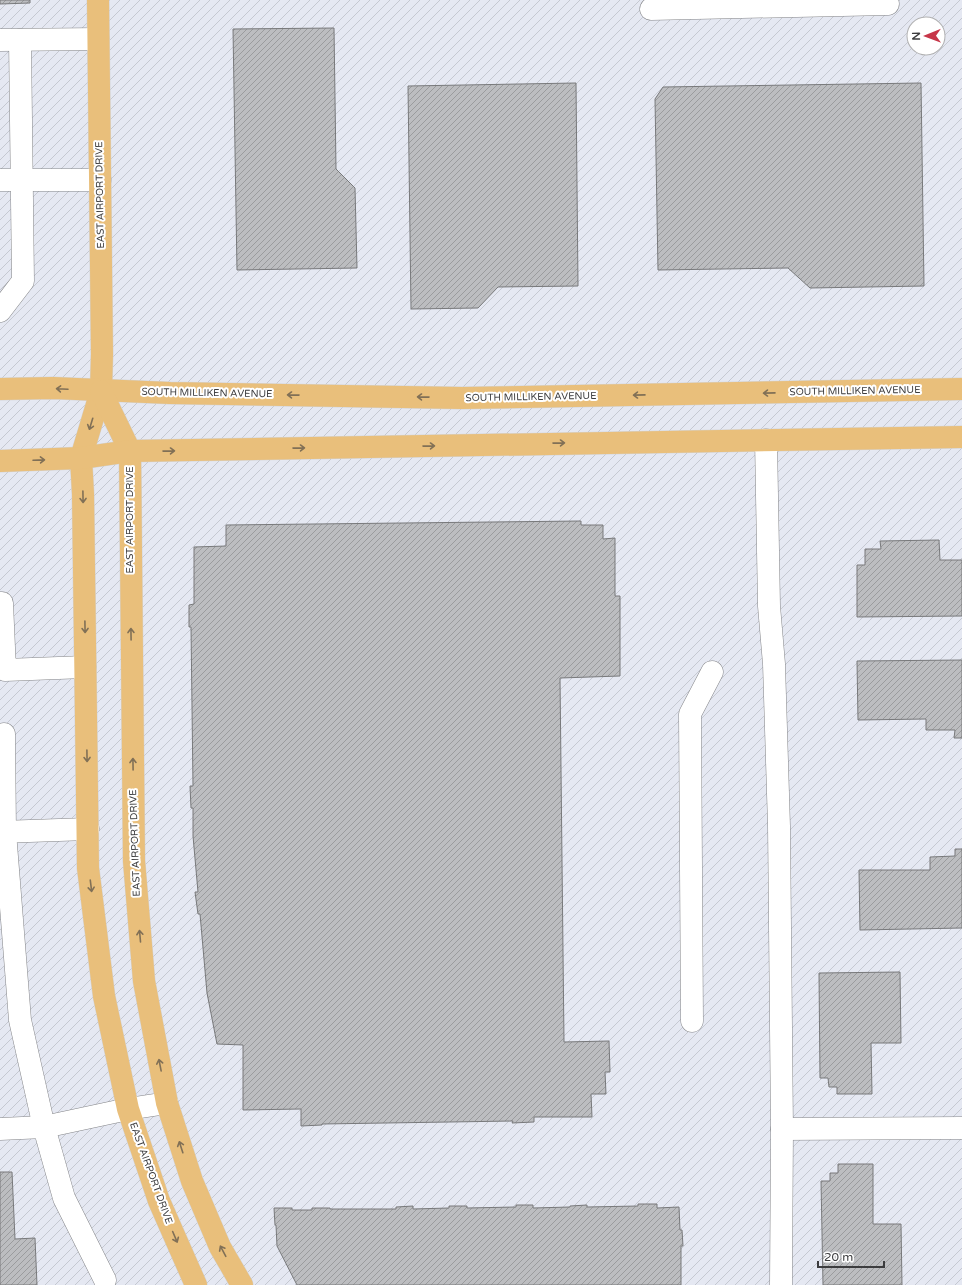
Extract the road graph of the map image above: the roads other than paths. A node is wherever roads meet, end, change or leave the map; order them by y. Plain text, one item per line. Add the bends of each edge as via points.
1 (98, 0) edge
2 (888, 4) dead end
3 (651, 9) dead end
4 (98, 39) junction
5 (10, 40) edge
6 (0, 180) edge
7 (22, 180) junction
8 (100, 180) junction
9 (0, 311) edge
10 (0, 389) edge
11 (962, 389) edge
12 (101, 391) junction
13 (962, 437) edge
14 (766, 440) junction
15 (130, 451) junction
16 (81, 458) junction
17 (0, 461) edge
18 (0, 603) edge
19 (85, 666) junction
20 (712, 672) dead end
21 (4, 734) dead end
22 (88, 829) junction
23 (2, 832) edge
24 (692, 1021) dead end
25 (167, 1103) junction
26 (128, 1109) junction
27 (44, 1127) junction
28 (962, 1128) edge
29 (0, 1129) edge
30 (782, 1129) junction
31 (105, 1280) dead end
32 (196, 1285) edge
33 (242, 1285) edge
34 (781, 1285) edge

1 - 4 main road, EAST AIRPORT DRIVE
2 - 3 street
4 - 5 street
4 - 8 main road, EAST AIRPORT DRIVE
5 - 7 street
6 - 7 street
7 - 8 street
7 - 9 street via 23,281
8 - 12 main road, EAST AIRPORT DRIVE
12 -> 10 main road, SOUTH MILLIKEN AVENUE via 53,388
11 -> 12 main road, SOUTH MILLIKEN AVENUE via 462,398
12 - 15 main road, EAST AIRPORT DRIVE
12 -> 16 main road, EAST AIRPORT DRIVE
13 - 14 main road
15 -> 14 main road
14 - 30 street via 769,606 774,664 779,826
15 - 16 main road
25 -> 15 main road, EAST AIRPORT DRIVE via 144,981 134,861
17 -> 16 main road
16 -> 19 main road, EAST AIRPORT DRIVE
18 - 19 street via 5,670
19 -> 22 main road, EAST AIRPORT DRIVE
20 - 24 street via 690,714
21 - 23 street
22 - 23 street
22 -> 26 main road, EAST AIRPORT DRIVE via 88,868 104,996
23 - 27 street via 20,1020
25 - 26 street
33 -> 25 main road, EAST AIRPORT DRIVE via 220,1247 192,1181
26 - 27 street
26 -> 32 main road, EAST AIRPORT DRIVE via 159,1201
27 - 29 street
27 - 31 street via 64,1198
28 - 30 street
30 - 34 street

